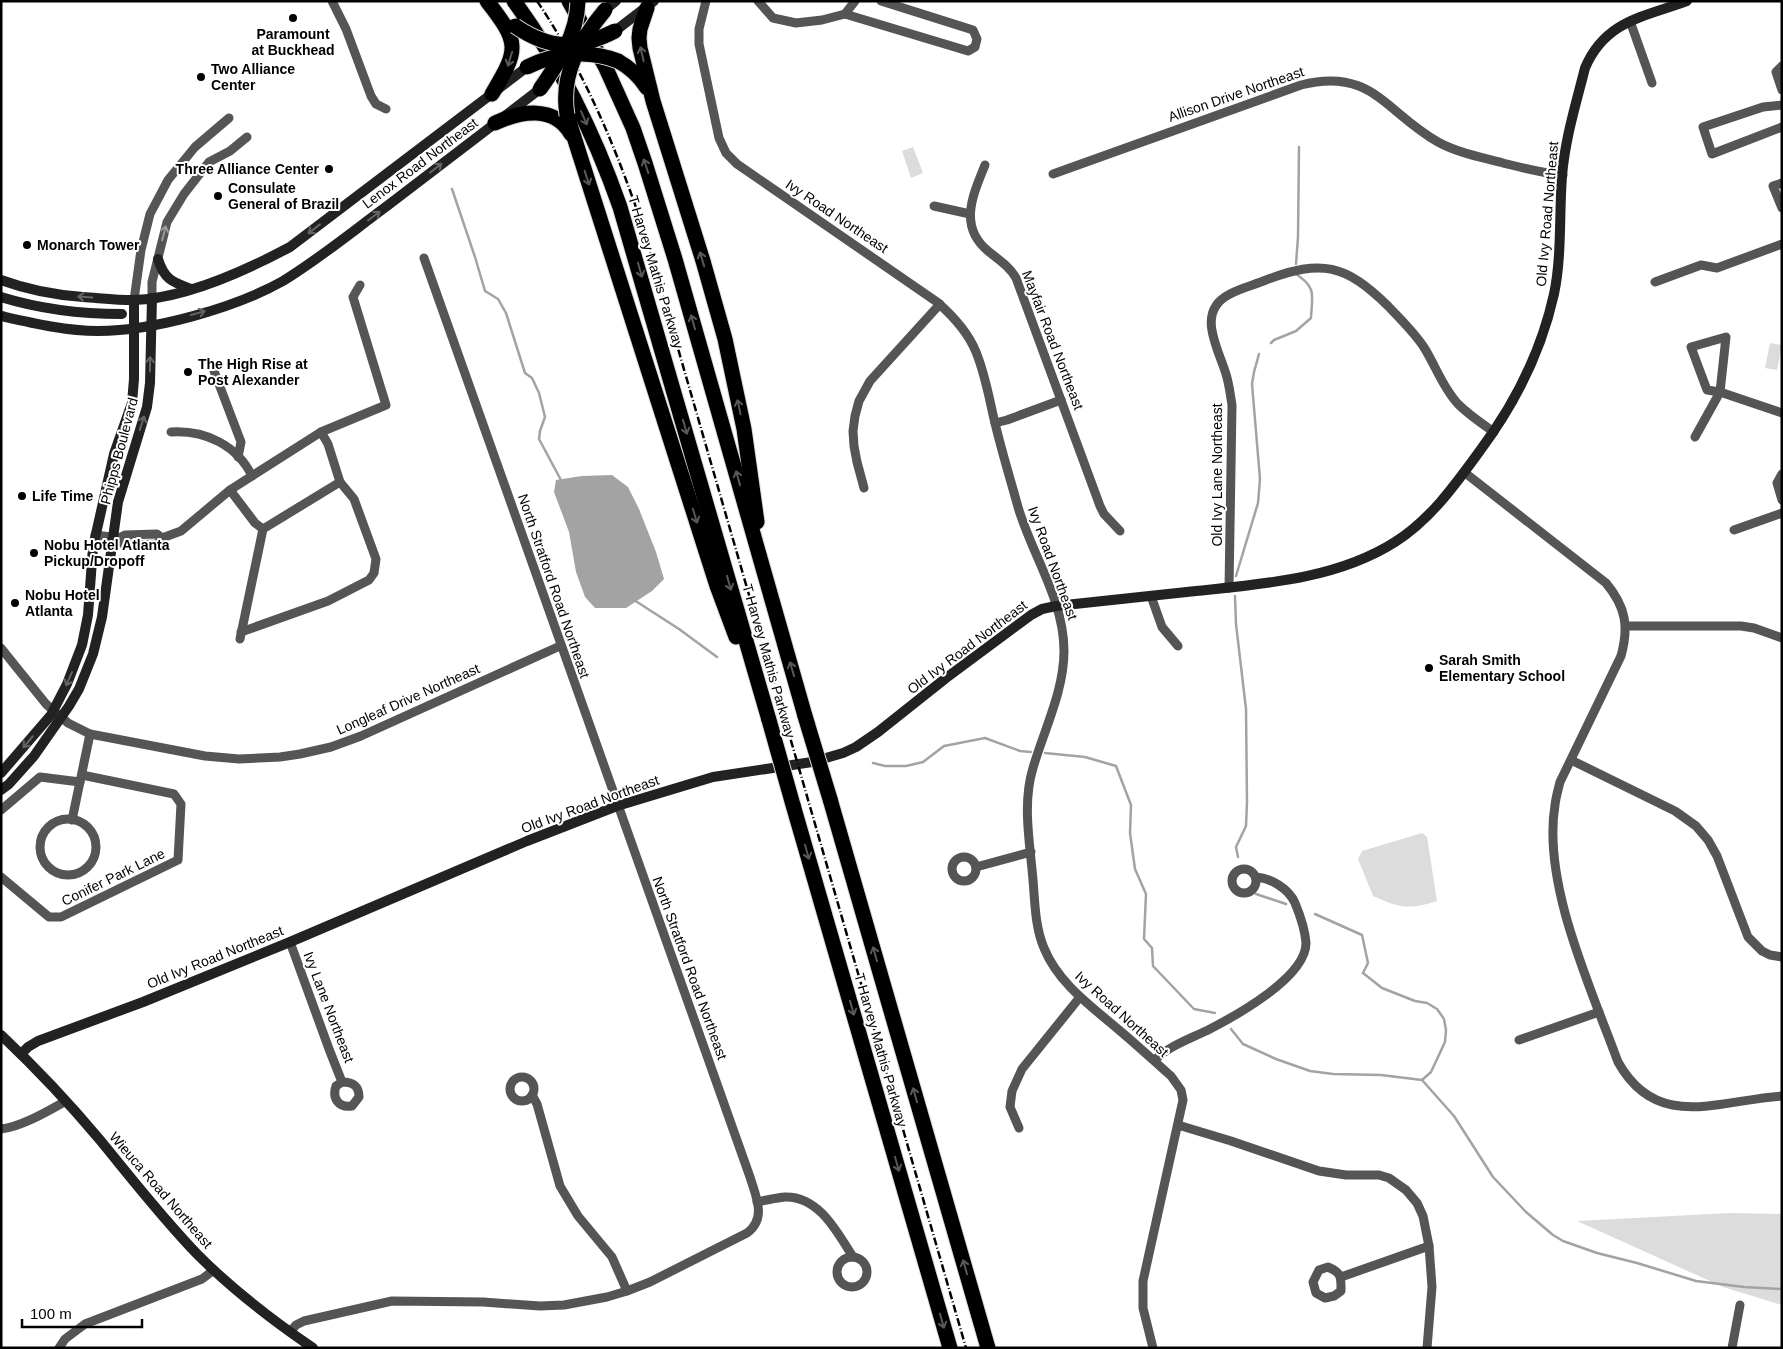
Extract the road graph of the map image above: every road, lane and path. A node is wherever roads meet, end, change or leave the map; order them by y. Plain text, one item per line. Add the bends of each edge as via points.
1 (332, 1) edge
2 (487, 1) edge
3 (514, 1) edge
4 (569, 1) edge
5 (578, 1) edge
6 (706, 1) edge
7 (758, 1) edge
8 (855, 1) edge
9 (881, 1) edge
10 (1687, 1) edge
11 (651, 4) edge
12 (610, 6) edge
13 (845, 14) junction
14 (1630, 21) junction
15 (615, 31) joint
16 (572, 49) junction
17 (1782, 66) edge
18 (528, 67) joint
19 (1652, 83) dead end
20 (540, 89) joint
21 (1782, 90) edge
22 (492, 94) junction
23 (653, 101) junction
24 (1782, 105) edge
25 (386, 109) dead end
26 (230, 118) dead end
27 (495, 123) junction
28 (1782, 127) edge
29 (246, 137) dead end
30 (575, 141) junction
31 (984, 165) dead end
32 (1052, 174) dead end
33 (1562, 175) junction
34 (1782, 183) edge
35 (934, 206) dead end
36 (1782, 208) edge
37 (970, 214) junction
38 (1782, 244) edge
39 (424, 258) dead end
40 (158, 259) junction
41 (1, 280) edge
42 (1655, 282) dead end
43 (360, 285) dead end
44 (192, 290) junction
45 (1, 297) edge
46 (152, 298) junction
47 (134, 300) junction
48 (940, 304) junction
49 (122, 314) junction
50 (1, 316) edge
51 (151, 326) junction
52 (133, 328) junction
53 (214, 371) dead end
54 (1720, 392) junction
55 (1061, 400) junction
56 (1782, 413) edge
57 (995, 423) junction
58 (171, 432) dead end
59 (321, 432) junction
60 (1494, 432) junction
61 (1695, 437) dead end
62 (238, 457) junction
63 (1464, 472) junction
64 (1782, 474) edge
65 (252, 476) junction
66 (340, 482) junction
67 (864, 488) dead end
68 (230, 490) junction
69 (1782, 500) edge
70 (1782, 514) edge
71 (263, 529) junction
72 (1734, 530) dead end
73 (1120, 531) dead end
74 (95, 535) junction
75 (116, 538) junction
76 (760, 559) junction
77 (1229, 588) junction
78 (1151, 596) junction
79 (1056, 606) junction
80 (1626, 626) junction
81 (1782, 638) edge
82 (560, 646) junction
83 (1178, 646) dead end
84 (1, 648) edge
85 (57, 714) junction
86 (769, 720) junction
87 (90, 734) junction
88 (1571, 760) junction
89 (1, 772) edge
90 (81, 778) junction
91 (1, 790) edge
92 (617, 806) junction
93 (1, 810) edge
94 (72, 820) junction
95 (1031, 852) junction
96 (976, 866) dead end
97 (1, 877) edge
98 (1256, 877) dead end
99 (290, 942) junction
100 (1782, 957) edge
101 (1080, 997) junction
102 (1599, 1012) junction
103 (1, 1035) edge
104 (1519, 1040) dead end
105 (21, 1054) junction
106 (1154, 1060) junction
107 (342, 1082) dead end
108 (532, 1095) dead end
109 (1782, 1096) edge
110 (66, 1101) junction
111 (1178, 1125) junction
112 (1019, 1128) dead end
113 (1, 1129) edge
114 (757, 1202) junction
115 (1429, 1246) junction
116 (853, 1257) dead end
117 (214, 1270) junction
118 (1341, 1277) dead end
119 (627, 1291) junction
120 (1740, 1305) dead end
121 (290, 1332) junction
122 (59, 1348) edge
123 (313, 1348) edge
124 (950, 1348) edge
125 (988, 1348) edge
126 (1153, 1348) edge
127 (1427, 1348) edge
128 (1732, 1348) edge

1 - 25 street via 371,96 376,104
2 - 16 highway, bridge via 515,26 540,41
2 -> 22 highway via 509,32 512,51 505,72
3 -> 86 highway, T Harvey Mathis Parkway via 568,84 620,207
76 -> 4 highway, T Harvey Mathis Parkway via 645,163 605,66
5 - 16 highway, bridge
6 - 48 street, Ivy Road Northeast via 699,44 719,138 726,153 737,164
7 - 13 street via 774,18 796,23
8 - 13 street
9 - 13 street via 973,30 977,39 975,47 968,50
10 - 14 street, Old Ivy Road Northeast
11 - 15 street
23 -> 11 highway via 638,38
12 - 16 highway, bridge
14 - 19 street
14 - 33 street, Old Ivy Road Northeast via 1601,41 1589,58 1568,136
15 - 16 highway, bridge
16 - 18 highway, bridge
16 - 20 highway, bridge
16 - 23 highway, bridge via 597,54 630,68
16 - 30 highway, bridge via 565,103
17 - 21 street via 1776,72
18 - 22 street, Lenox Road Northeast
20 - 27 street, Lenox Road Northeast
22 -> 44 street, Lenox Road Northeast via 290,246 264,261
76 -> 23 highway via 750,467 725,340
24 - 28 street via 1763,107 1703,127 1712,154
26 - 47 street via 195,147 168,180 150,214
27 - 30 highway via 519,114 544,114 562,123
51 -> 27 street, Lenox Road Northeast via 218,308 282,281
40 -> 29 street via 167,222 184,194 209,162 230,151
30 -> 86 highway via 717,586
31 - 37 street, Mayfair Road Northeast
32 - 33 street, Allison Drive Northeast via 1301,85 1329,80 1371,91 1425,134 1452,149
33 - 60 street, Old Ivy Road Northeast via 1558,265 1548,318 1527,376
34 - 36 street via 1774,186
35 - 37 street
37 - 55 street, Mayfair Road Northeast via 972,229 979,242 1006,264 1016,278
38 - 42 street via 1717,268 1702,265
39 - 82 street, North Stratford Road Northeast
40 - 44 street via 161,270 170,280
40 - 46 street
47 -> 41 street, Lenox Road Northeast via 41,292
43 - 59 street via 353,297 386,406
44 - 46 street, Lenox Road Northeast
45 - 49 street via 56,310
46 - 47 street, Lenox Road Northeast
46 - 51 street, Phipps Boulevard
47 - 49 street
47 - 52 street, Phipps Boulevard
48 - 57 street, Ivy Road Northeast via 965,331 977,353
48 - 67 street via 870,381 859,401 853,431
49 - 52 street
50 - 52 street, Lenox Road Northeast via 61,328 97,331
51 - 52 street, Lenox Road Northeast
75 -> 51 street, Phipps Boulevard via 118,502 148,406
52 - 74 street, Phipps Boulevard via 132,403 114,454
53 - 62 street via 240,442
54 - 54 street via 1707,390 1692,347 1726,337
54 - 56 street
54 - 61 street
55 - 57 street
55 - 73 street, Mayfair Road Northeast via 1100,506
57 - 79 street, Ivy Road Northeast via 1019,510
58 - 62 street via 214,438
59 - 65 street
59 - 66 street
60 - 63 street, Old Ivy Road Northeast
60 - 77 street, Old Ivy Lane Northeast via 1458,403 1412,331 1354,277 1329,269 1303,268 1230,294 1216,308 1211,327 1232,404
62 - 65 street
63 - 77 street, Old Ivy Road Northeast via 1419,524 1373,555 1341,567 1294,578
63 - 80 street via 1606,584 1620,602
64 - 69 street via 1777,483
65 - 68 street
66 - 71 street
66 - 71 street via 357,507 376,559 374,573 369,580 328,601 240,636
68 - 71 street
68 - 75 street via 181,530 162,538 157,544 124,545
70 - 72 street
74 - 75 street
74 -> 85 street, Phipps Boulevard via 82,645
75 - 85 street, Phipps Boulevard via 93,654 79,689
125 -> 76 highway, T Harvey Mathis Parkway, bridge
77 - 78 street, Old Ivy Road Northeast
78 - 79 street, Old Ivy Road Northeast
78 - 83 street via 1162,627
79 - 92 street, Old Ivy Road Northeast via 1031,615 878,732 843,754 713,777
79 - 95 street, Ivy Road Northeast via 1063,637 1063,667 1029,784
80 - 81 street via 1741,626
80 - 88 street via 1621,656
82 - 87 street, Longleaf Drive Northeast via 361,736 300,754 260,759 220,758
82 - 92 street, North Stratford Road Northeast
84 - 85 street, Longleaf Drive Northeast
85 - 87 street, Longleaf Drive Northeast
85 -> 89 street, Phipps Boulevard
85 - 91 street, Phipps Boulevard via 34,756
86 -> 124 highway, T Harvey Mathis Parkway, bridge
87 - 90 street
88 - 100 street via 1675,811 1696,826 1717,856 1748,937 1762,951
88 - 102 street via 1560,782 1555,804 1554,857 1568,923
90 - 93 street, Conifer Park Lane via 40,777
90 - 94 street
90 - 97 street, Conifer Park Lane via 174,794 181,804 178,860 61,918 50,917
92 - 99 street, Old Ivy Road Northeast
92 - 114 street, North Stratford Road Northeast
94 - 94 street via 86,826 96,849 88,866 74,874 64,874 46,865 40,850 41,840 50,825
95 - 96 street
95 - 101 street, Ivy Road Northeast via 1042,946 1054,968
98 - 106 street via 1285,889 1293,897 1306,944 1303,954 1280,985 1211,1029 1168,1049
99 - 105 street, Old Ivy Road Northeast via 38,1041
99 - 107 street, Ivy Lane Northeast
101 - 106 street, Ivy Road Northeast
101 - 112 street via 1022,1069 1012,1091 1010,1107
102 - 104 street
102 - 109 street via 1624,1073 1642,1092 1655,1100 1686,1107
103 - 105 street, Wieuca Road Northeast
105 - 110 street, Wieuca Road Northeast
106 - 111 street, Ivy Road Northeast via 1181,1090
108 - 119 street via 560,1186 578,1216 612,1257
110 - 113 street
110 - 117 street, Wieuca Road Northeast via 170,1224
111 - 115 street via 1319,1171 1390,1178 1417,1203
111 - 126 street, Ivy Road Northeast via 1143,1281 1144,1308
114 - 116 street via 786,1197 806,1202 825,1215
114 - 119 street, North Stratford Road Northeast via 759,1217 746,1233
115 - 118 street
115 - 127 street via 1432,1287
117 - 121 street, Wieuca Road Northeast
117 - 122 street via 202,1279 85,1324 65,1339
119 - 121 street, North Stratford Road Northeast via 573,1303 540,1306 392,1301 304,1321
120 - 128 street
121 - 123 street, Wieuca Road Northeast

